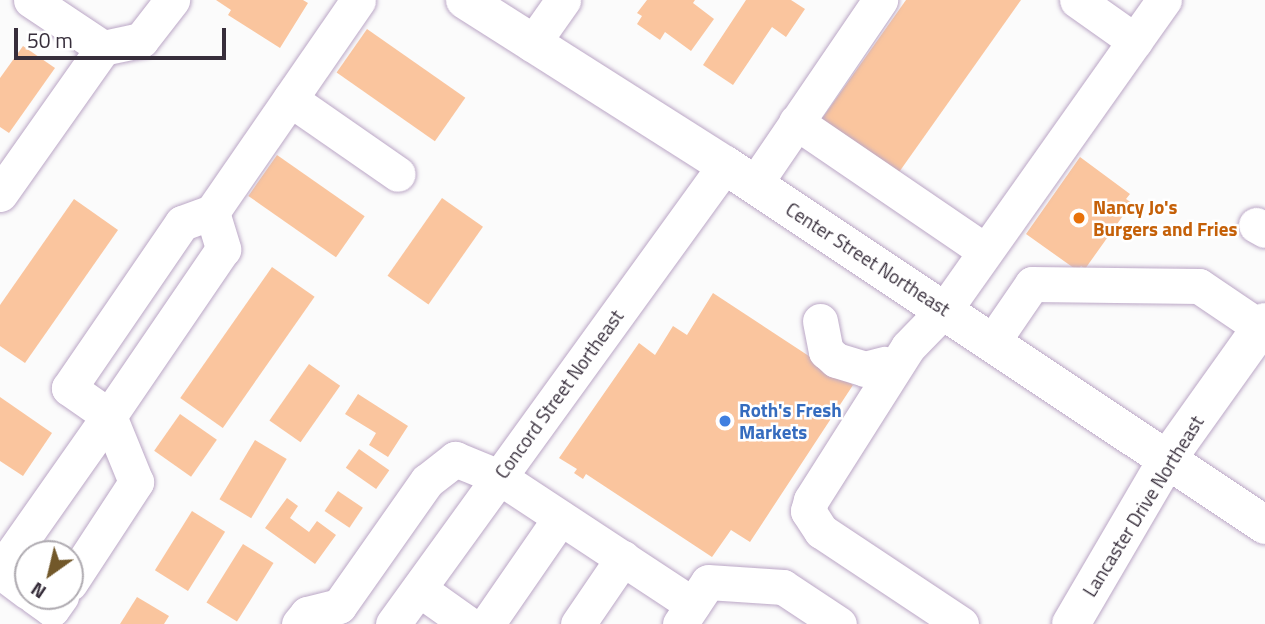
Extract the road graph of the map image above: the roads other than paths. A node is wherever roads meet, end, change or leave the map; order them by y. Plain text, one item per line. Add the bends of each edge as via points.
1 (31, 0) edge
2 (172, 0) edge
3 (358, 0) edge
4 (465, 0) edge
5 (563, 0) edge
6 (880, 0) edge
7 (1077, 0) edge
8 (1164, 0) edge
9 (1135, 41) junction
10 (532, 44) junction
11 (103, 48) junction
12 (290, 99) junction
13 (796, 122) junction
14 (398, 174) dead end
15 (740, 175) junction
16 (0, 194) edge
17 (212, 212) junction
18 (985, 251) junction
19 (944, 309) junction
20 (820, 321) dead end
21 (1263, 325) edge
22 (993, 341) junction
23 (884, 364) dead end
24 (109, 416) junction
25 (1168, 458) junction
26 (499, 477) junction
27 (560, 518) junction
28 (1265, 525) edge
29 (12, 530) edge
30 (623, 558) junction
31 (84, 562) edge
32 (0, 572) edge
33 (419, 589) junction
34 (339, 606) junction
35 (792, 611) edge
36 (686, 614) edge
37 (299, 624) edge
38 (370, 624) edge
39 (393, 624) edge
40 (468, 624) edge
41 (487, 624) edge
42 (578, 624) edge
43 (839, 624) edge
44 (961, 624) edge
45 (1071, 624) edge

1 - 11 street
2 - 11 street via 141,40
3 - 12 street
4 - 10 main road, Center Street Northeast
5 - 10 street
6 - 13 street, Concord Street Northeast
7 - 9 street
8 - 9 street
9 - 18 street
10 - 15 main road, Center Street Northeast
11 - 16 street
12 - 14 street
12 - 17 street
13 - 15 street, Concord Street Northeast
13 - 18 street
15 - 19 main road, Center Street Northeast
15 - 26 street, Concord Street Northeast
17 - 24 street via 223,249
17 - 24 street via 182,223 69,388
18 - 19 street
19 - 22 main road, Center Street Northeast
19 - 44 street via 908,347 811,500 808,512 821,531
20 - 23 street via 826,351 835,360 865,369
21 - 22 street via 1199,286 1032,284
21 - 25 main road, Lancaster Drive Northeast
22 - 25 main road, Center Street Northeast
24 - 29 street
24 - 31 street via 136,482
25 - 28 main road, Center Street Northeast
25 - 45 main road, Lancaster Drive Northeast
26 - 27 street
26 - 33 street, Concord Street Northeast
26 - 34 street via 455,460 427,481
27 - 30 street
27 - 41 street
29 - 32 street
30 - 36 street
30 - 42 street
33 - 39 street, Concord Street Northeast
33 - 40 street
34 - 37 street via 307,614
34 - 38 street
35 - 36 street via 783,587 708,582
35 - 43 street

